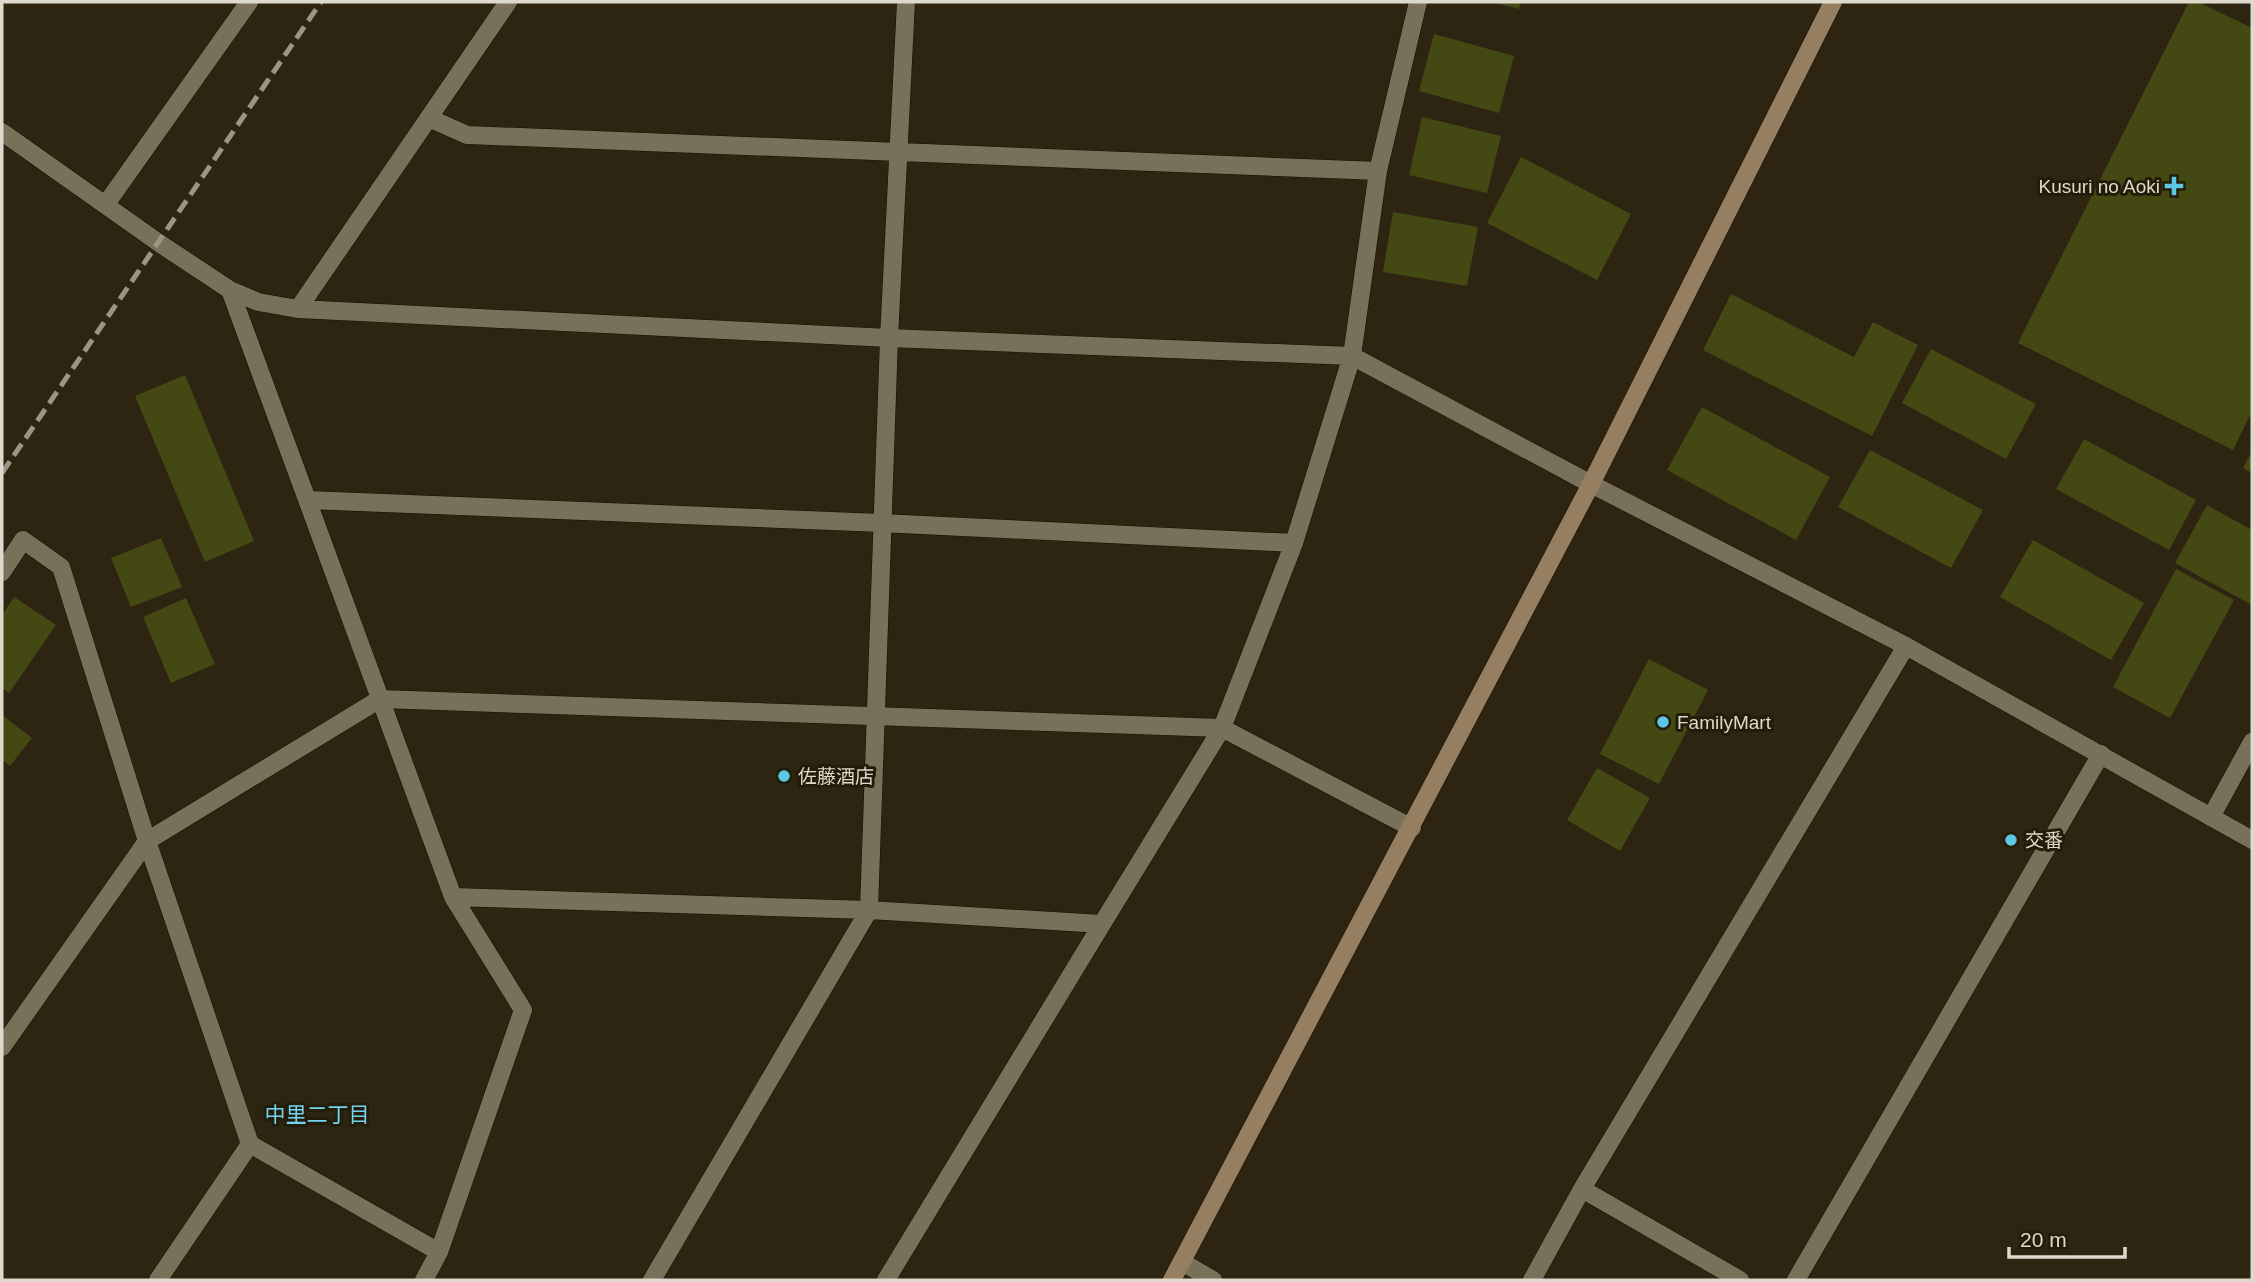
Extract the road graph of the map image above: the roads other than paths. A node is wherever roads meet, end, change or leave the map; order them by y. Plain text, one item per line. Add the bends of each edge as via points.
1 (248, 2) edge
2 (508, 2) edge
3 (906, 2) edge
4 (1418, 2) edge
5 (1833, 2) edge
6 (429, 118) junction
7 (2, 132) edge
8 (899, 152) junction
9 (1378, 171) junction
10 (106, 204) junction
11 (230, 290) junction
12 (298, 309) junction
13 (889, 338) junction
14 (1352, 356) junction
15 (1591, 484) junction
16 (308, 500) junction
17 (881, 523) junction
18 (1294, 543) junction
19 (2, 572) edge
20 (1906, 646) junction
21 (380, 699) junction
22 (874, 714) junction
23 (1222, 728) junction
24 (2252, 742) edge
25 (2101, 754) junction
26 (2211, 817) junction
27 (1412, 828) junction
28 (2252, 840) edge
29 (147, 841) junction
30 (453, 897) junction
31 (869, 910) junction
32 (1102, 925) junction
33 (2, 1047) edge
34 (250, 1144) junction
35 (1582, 1189) junction
36 (439, 1252) junction
37 (1182, 1262) junction
38 (158, 1280) edge
39 (424, 1280) edge
40 (652, 1280) edge
41 (886, 1280) edge
42 (1172, 1280) edge
43 (1213, 1280) edge
44 (1532, 1280) edge
45 (1740, 1280) edge
46 (1796, 1280) edge

1 - 10 street
2 - 6 street
3 - 8 street
4 - 9 street
5 - 15 street
6 - 8 street via 467,135
6 - 12 street
7 - 10 street
8 - 9 street
8 - 13 street
9 - 14 street
10 - 11 street
11 - 12 street via 258,302
11 - 16 street
12 - 13 street
13 - 14 street
13 - 17 street
14 - 15 street
14 - 18 street
15 - 20 street
15 - 27 street
16 - 17 street
16 - 21 street
17 - 18 street
17 - 22 street
18 - 23 street
19 - 29 street via 23,540 61,566
20 - 25 street
20 - 35 street
21 - 22 street
21 - 29 street
21 - 30 street
22 - 23 street
22 - 31 street
23 - 27 street
23 - 32 street
24 - 26 street
25 - 26 street
25 - 46 street
26 - 28 street
27 - 37 street
29 - 33 street
29 - 34 street
30 - 31 street
30 - 36 street via 523,1010
31 - 32 street
31 - 40 street
32 - 41 street
34 - 36 street
34 - 38 street
35 - 44 street
35 - 45 street
36 - 39 street
37 - 42 street
37 - 43 street

